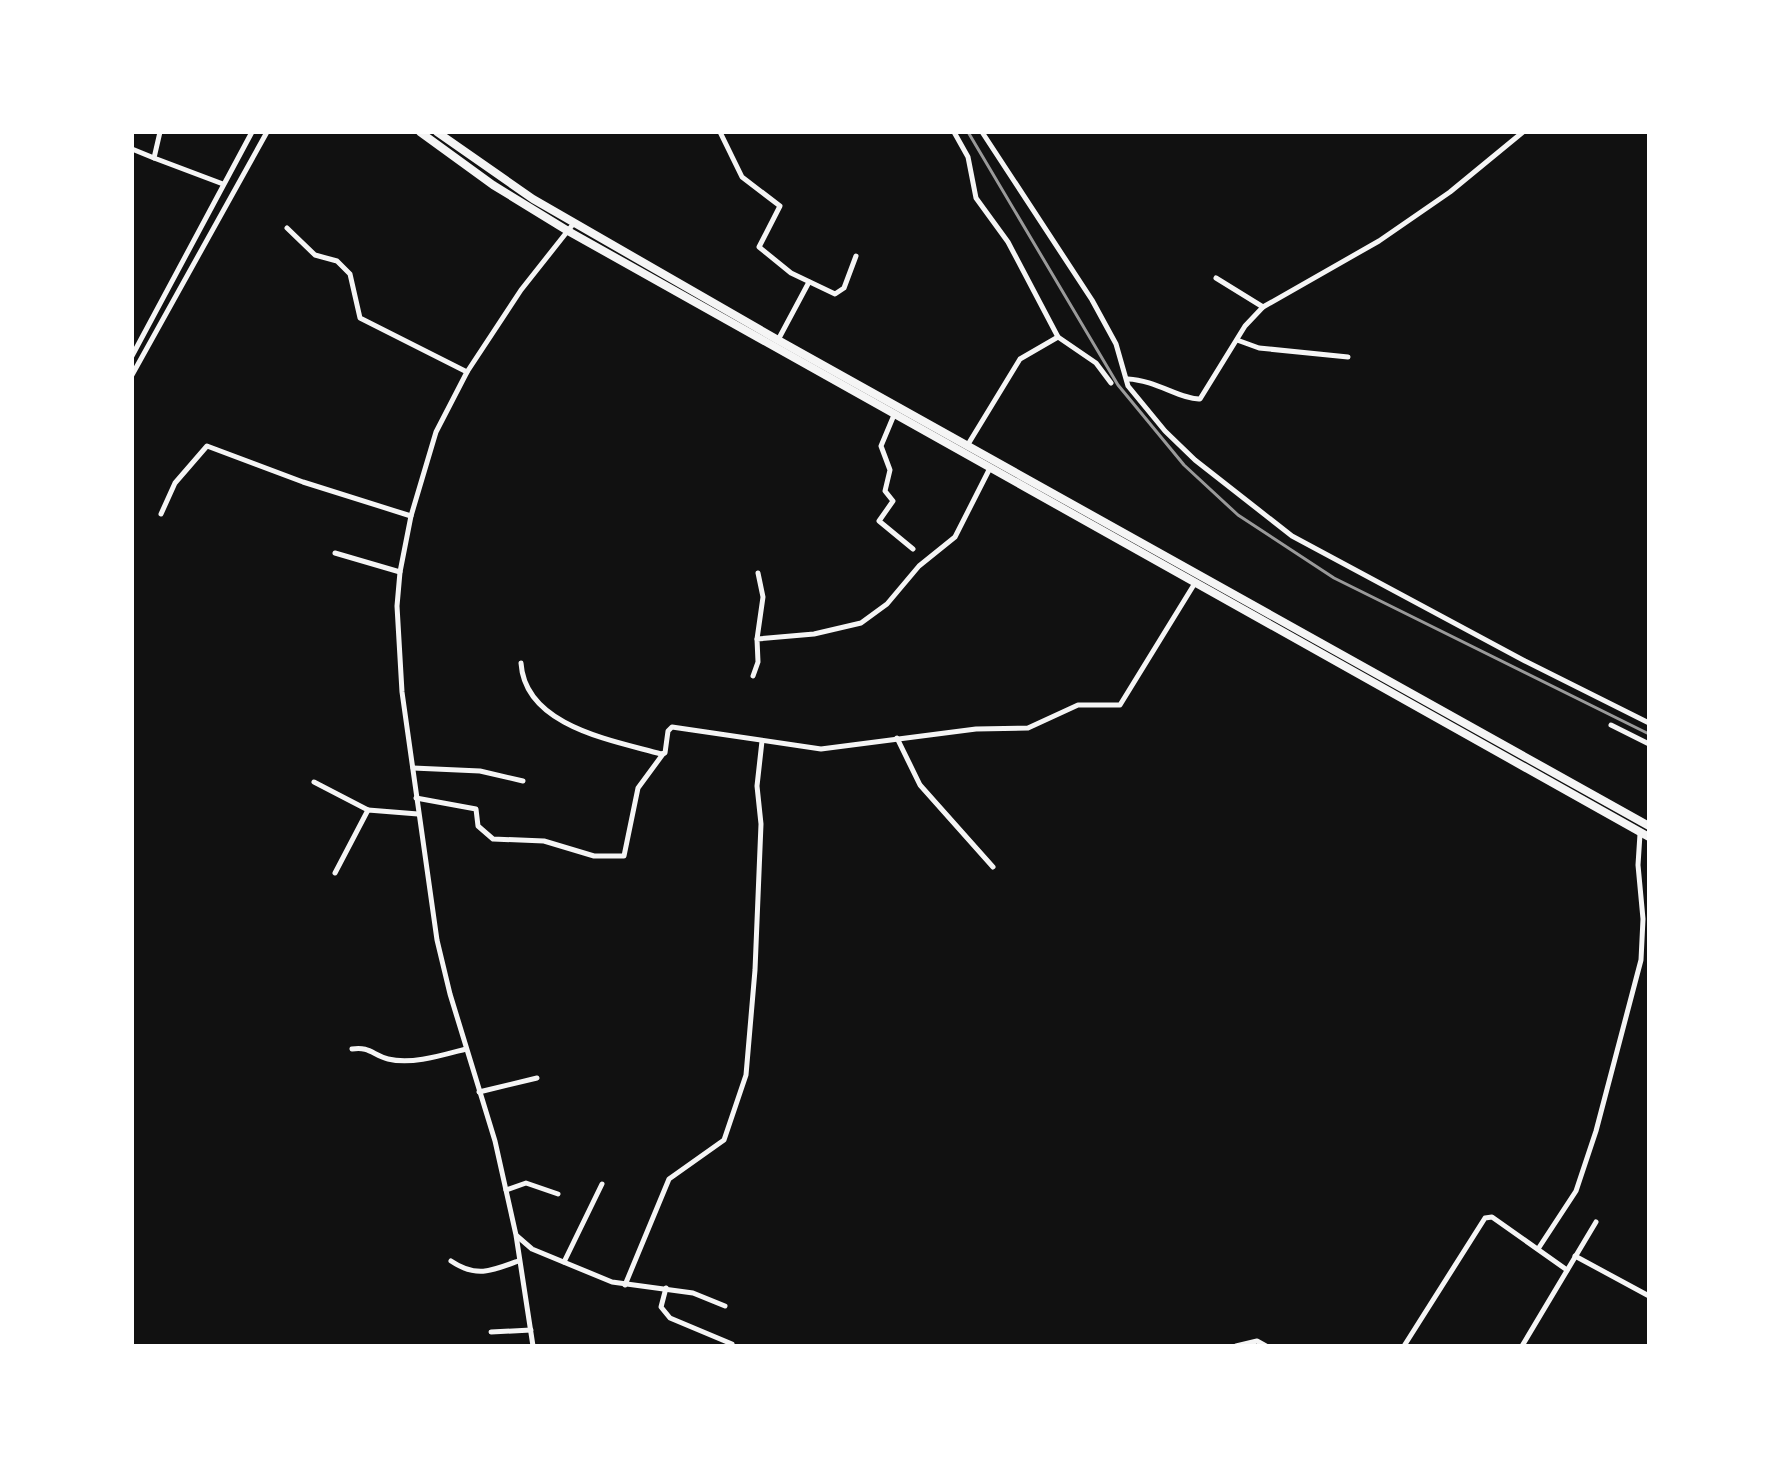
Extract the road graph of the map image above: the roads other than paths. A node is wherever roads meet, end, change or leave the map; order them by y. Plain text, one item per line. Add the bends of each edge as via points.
1 (160, 132) edge
2 (252, 132) edge
3 (267, 132) edge
4 (420, 132) edge
5 (437, 132) edge
6 (720, 132) edge
7 (954, 132) edge
8 (982, 132) edge
9 (1523, 132) edge
10 (132, 149) edge
11 (154, 158) junction
12 (231, 170) junction
13 (240, 176) junction
14 (223, 184) junction
15 (571, 227) junction
16 (287, 228) dead end
17 (856, 256) dead end
18 (1216, 278) dead end
19 (808, 284) junction
20 (1263, 307) junction
21 (1058, 337) junction
22 (778, 340) junction
23 (1237, 340) junction
24 (132, 356) edge
25 (1348, 357) dead end
26 (467, 372) junction
27 (132, 375) edge
28 (1128, 379) junction
29 (1111, 383) dead end
30 (894, 415) junction
31 (965, 450) junction
32 (990, 468) junction
33 (161, 514) dead end
34 (411, 516) junction
35 (913, 549) dead end
36 (335, 553) dead end
37 (400, 572) junction
38 (758, 573) dead end
39 (1197, 580) junction
40 (757, 639) junction
41 (521, 663) dead end
42 (753, 676) dead end
43 (1649, 723) edge
44 (1611, 725) dead end
45 (897, 738) junction
46 (762, 741) junction
47 (1649, 744) edge
48 (663, 754) junction
49 (413, 768) junction
50 (523, 781) dead end
51 (314, 782) dead end
52 (416, 798) junction
53 (368, 810) junction
54 (418, 814) junction
55 (1649, 826) edge
56 (1645, 835) edge
57 (993, 867) dead end
58 (335, 873) dead end
59 (352, 1049) dead end
60 (466, 1049) junction
61 (537, 1078) dead end
62 (479, 1092) junction
63 (602, 1184) dead end
64 (506, 1190) junction
65 (558, 1194) dead end
66 (1596, 1222) dead end
67 (516, 1235) junction
68 (1538, 1249) junction
69 (1575, 1256) junction
70 (451, 1261) dead end
71 (518, 1261) junction
72 (564, 1262) junction
73 (1567, 1270) junction
74 (625, 1285) junction
75 (666, 1288) junction
76 (1649, 1296) edge
77 (725, 1306) dead end
78 (531, 1330) junction
79 (491, 1332) dead end
80 (732, 1344) dead end
81 (533, 1346) edge
82 (1236, 1346) edge
83 (1266, 1346) edge
84 (1404, 1346) edge
85 (1522, 1346) edge

1 - 11 street
2 - 12 street
3 - 13 street
4 - 15 highway via 482,178
5 - 15 highway
6 - 19 street via 742,177 780,206 759,247
7 - 21 street via 968,157 976,198 1008,242
8 - 28 street via 1092,300
9 - 20 street via 1379,241
10 - 11 street
11 - 14 street
12 - 13 street
12 - 14 street
13 - 27 street
14 - 24 street
15 - 22 highway
15 - 26 street
15 - 30 highway
16 - 26 street via 315,255 337,261 350,274 360,318
17 - 19 street via 839,294
18 - 20 street
19 - 22 street
20 - 23 street
21 - 29 street via 1096,363
21 - 31 street via 1020,359
22 - 31 highway
23 - 25 street via 1259,348
23 - 28 street via 1200,399 1155,382
26 - 34 street via 436,432
28 - 43 street via 1128,386 1165,431 1292,536
30 - 31 highway
30 - 35 street via 881,446 890,470 885,491 893,501 879,520
31 - 32 highway
31 - 39 highway
32 - 39 highway
32 - 40 street via 955,537 919,566 887,604 861,623
33 - 34 street via 175,483 207,446
34 - 37 street
36 - 37 street
37 - 49 street via 401,673
38 - 40 street via 763,597
39 - 45 street via 1120,705 1078,705 1028,728
39 - 55 highway
39 - 56 highway
40 - 42 street
41 - 48 street via 525,687 552,714 576,729
44 - 47 street
45 - 46 street via 821,749
45 - 57 street via 920,785
46 - 48 street via 672,727
46 - 74 street via 746,1075 724,1140 669,1179
48 - 52 street via 638,788 622,856 592,856 544,841 493,839 478,826 476,809
49 - 50 street via 474,770
49 - 52 street
51 - 53 street
52 - 54 street
53 - 54 street
53 - 58 street
54 - 60 street via 437,940
56 - 68 street via 1638,865 1641,960 1576,1191
59 - 60 street via 365,1048 388,1059 437,1057
60 - 62 street
61 - 62 street
62 - 64 street
63 - 72 street
64 - 65 street via 526,1183
64 - 67 street
66 - 69 street
67 - 71 street
67 - 72 street via 528,1247
68 - 73 street
68 - 84 street via 1492,1217 1485,1218
69 - 73 street
69 - 76 street
70 - 71 street via 474,1273
71 - 78 street
72 - 74 street
73 - 85 street
74 - 75 street
75 - 77 street
75 - 80 street via 661,1307 670,1318
78 - 79 street
78 - 81 street
82 - 83 street via 1257,1341

